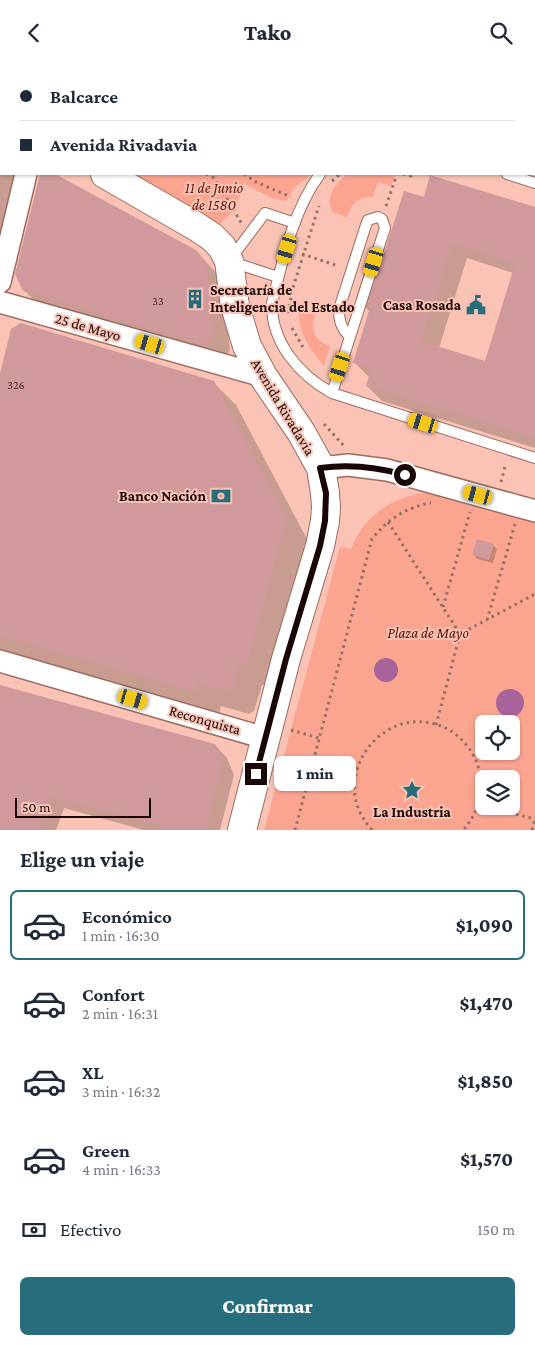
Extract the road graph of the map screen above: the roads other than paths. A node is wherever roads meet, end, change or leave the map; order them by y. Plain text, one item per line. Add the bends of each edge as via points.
1 (26, 175) edge
2 (107, 175) edge
3 (319, 175) edge
4 (510, 175) edge
5 (535, 183) edge
6 (295, 223) junction
7 (229, 261) junction
8 (278, 277) junction
9 (0, 282) edge
10 (0, 302) edge
11 (350, 337) junction
12 (263, 376) junction
13 (332, 393) junction
14 (535, 458) edge
15 (320, 468) junction
16 (535, 511) edge
17 (0, 661) edge
18 (265, 738) junction
19 (242, 830) edge

1 - 9 street
2 - 7 main road, Avenida Rivadavia via 197,227 217,242
3 - 6 lane
4 - 5 lane
6 - 7 lane via 266,213
6 - 8 lane
7 - 8 lane
7 - 12 main road, Avenida Rivadavia via 241,330
8 - 13 lane via 272,315 281,344 305,375
10 - 12 street, 25 de Mayo
11 - 11 lane via 384,232 382,219 368,220 339,309 342,326
11 - 13 lane
12 - 15 main road, Avenida Rivadavia via 301,432
13 - 14 lane
15 - 16 street via 348,465 387,470
15 - 18 main road, Avenida Rivadavia via 326,493 320,546
17 - 18 street, Reconquista
18 - 19 main road, Avenida Rivadavia

